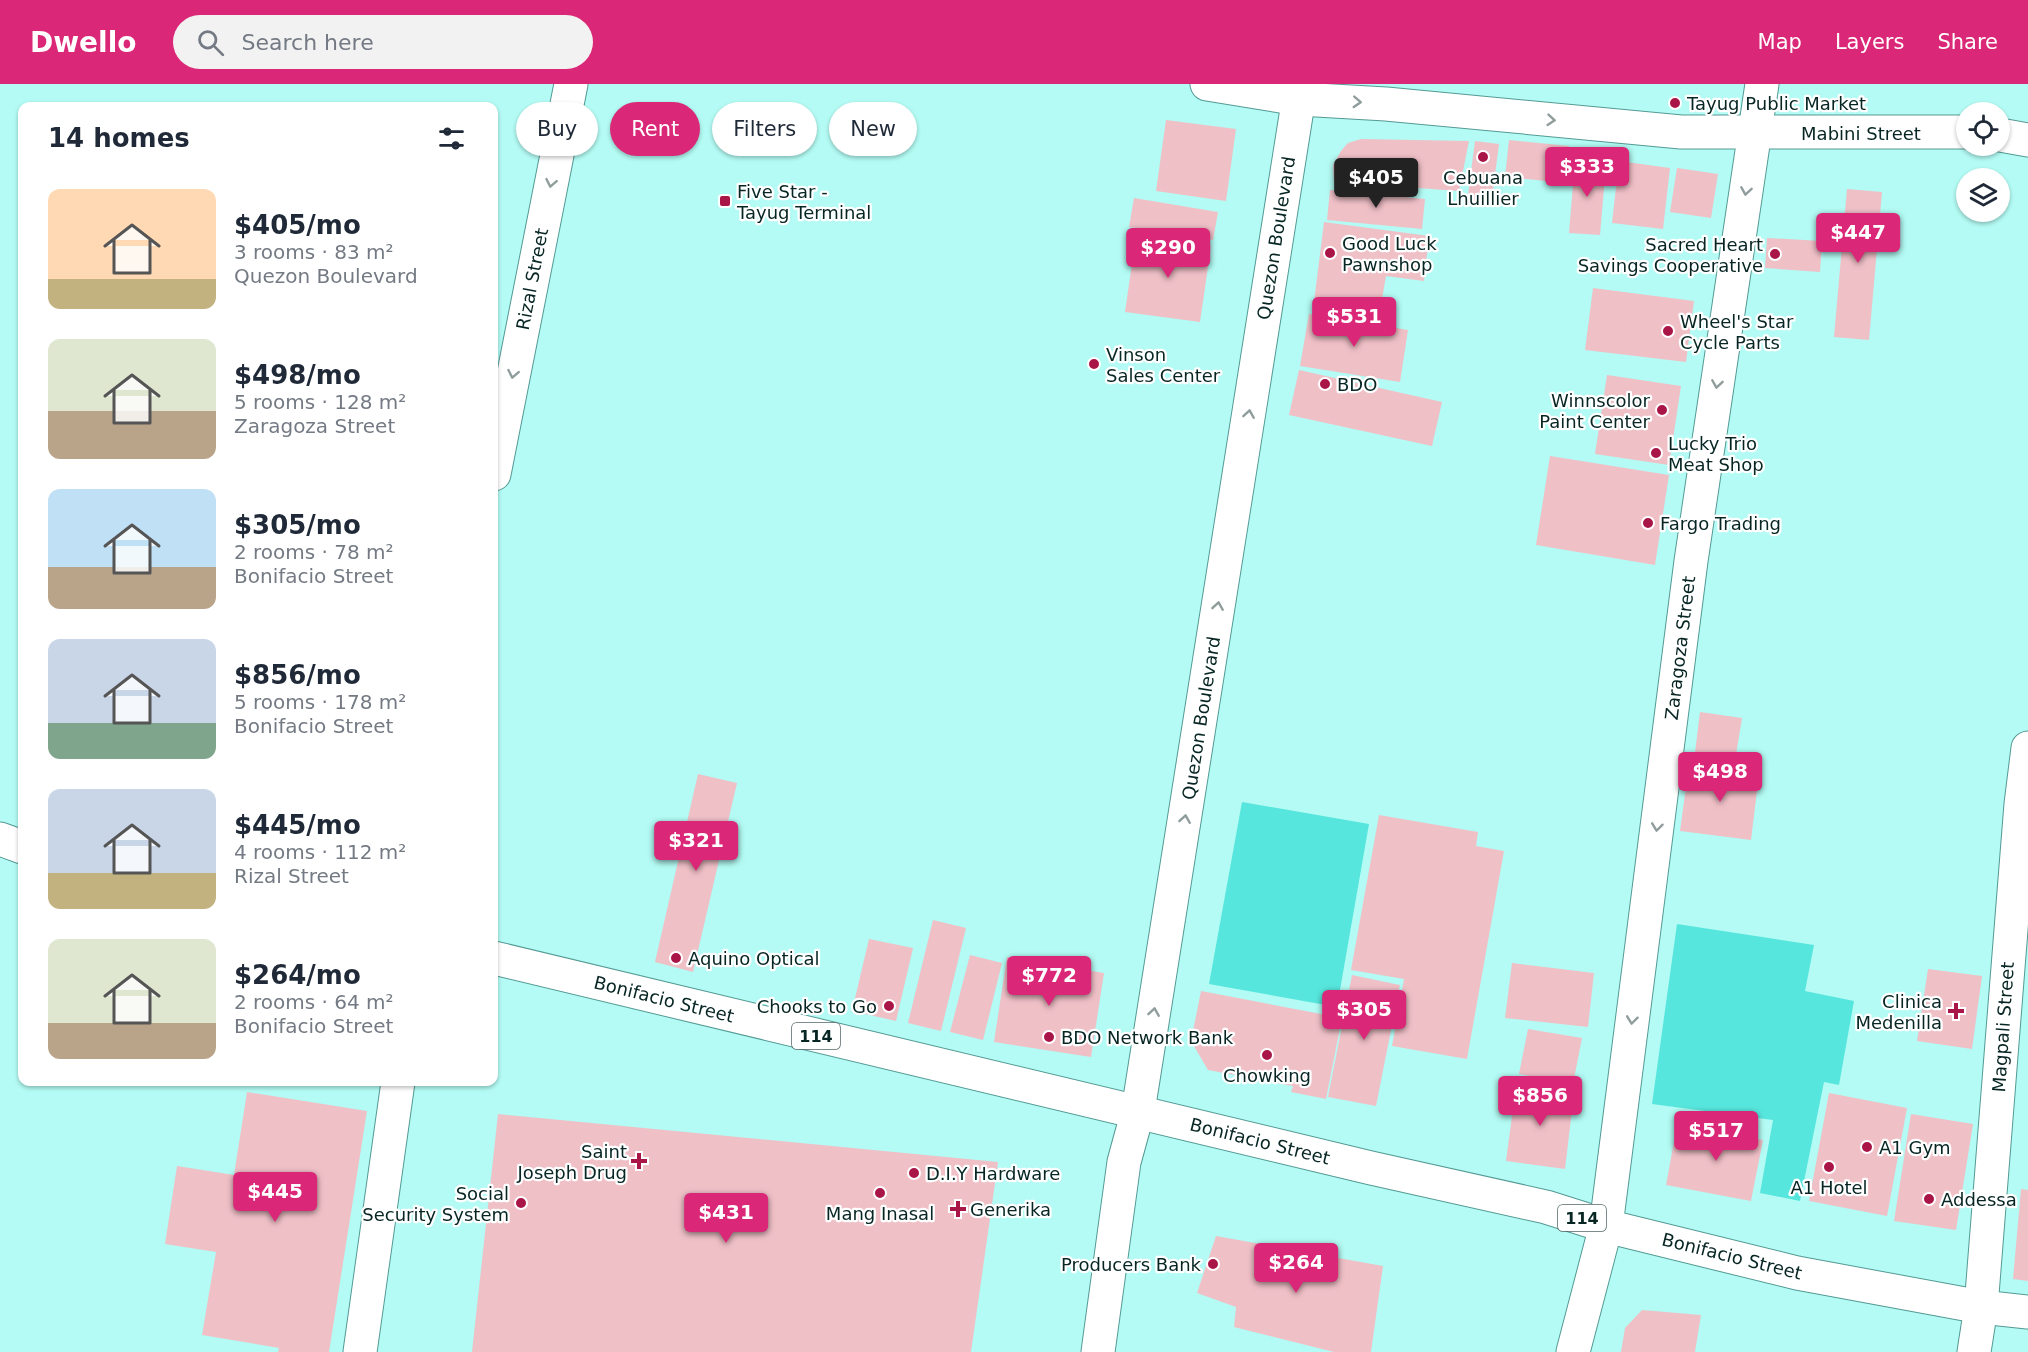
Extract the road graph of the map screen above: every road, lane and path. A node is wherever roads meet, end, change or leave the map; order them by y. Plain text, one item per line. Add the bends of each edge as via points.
1 (571, 84) edge
2 (1207, 84) edge
3 (1762, 84) edge
4 (1300, 91) edge
5 (1956, 132) edge
6 (1755, 133) junction
7 (2010, 137) edge
8 (2028, 140) edge
9 (498, 454) edge
10 (2028, 748) edge
11 (0, 839) edge
12 (18, 846) edge
13 (498, 959) edge
14 (397, 1086) edge
15 (1138, 1111) junction
16 (1606, 1226) junction
17 (1981, 1307) junction
18 (2028, 1312) edge
19 (360, 1352) edge
20 (1098, 1352) edge
21 (1573, 1352) edge
22 (1974, 1352) edge

1 -> 9 street, Rizal Street
2 - 4 street, Mabini Street
3 - 6 street, Zaragoza Street
4 -> 6 street, Mabini Street via 1386,104 1681,132
15 -> 4 street, Quezon Boulevard
5 - 6 street, Mabini Street
6 -> 16 street, Zaragoza Street via 1691,561
7 - 8 street
10 - 17 street, Magpali Street via 2020,804
11 - 12 street
13 - 15 street, Bonifacio Street / 114
14 - 19 street
15 - 16 street, Bonifacio Street / 114 via 1546,1207
15 - 20 street, Quezon Boulevard via 1124,1162
16 - 17 street, Bonifacio Street / 114 via 1797,1273
16 - 21 street, Zaragoza Street
17 - 18 street, Bonifacio Street / 114
17 - 22 street, Magpali Street

